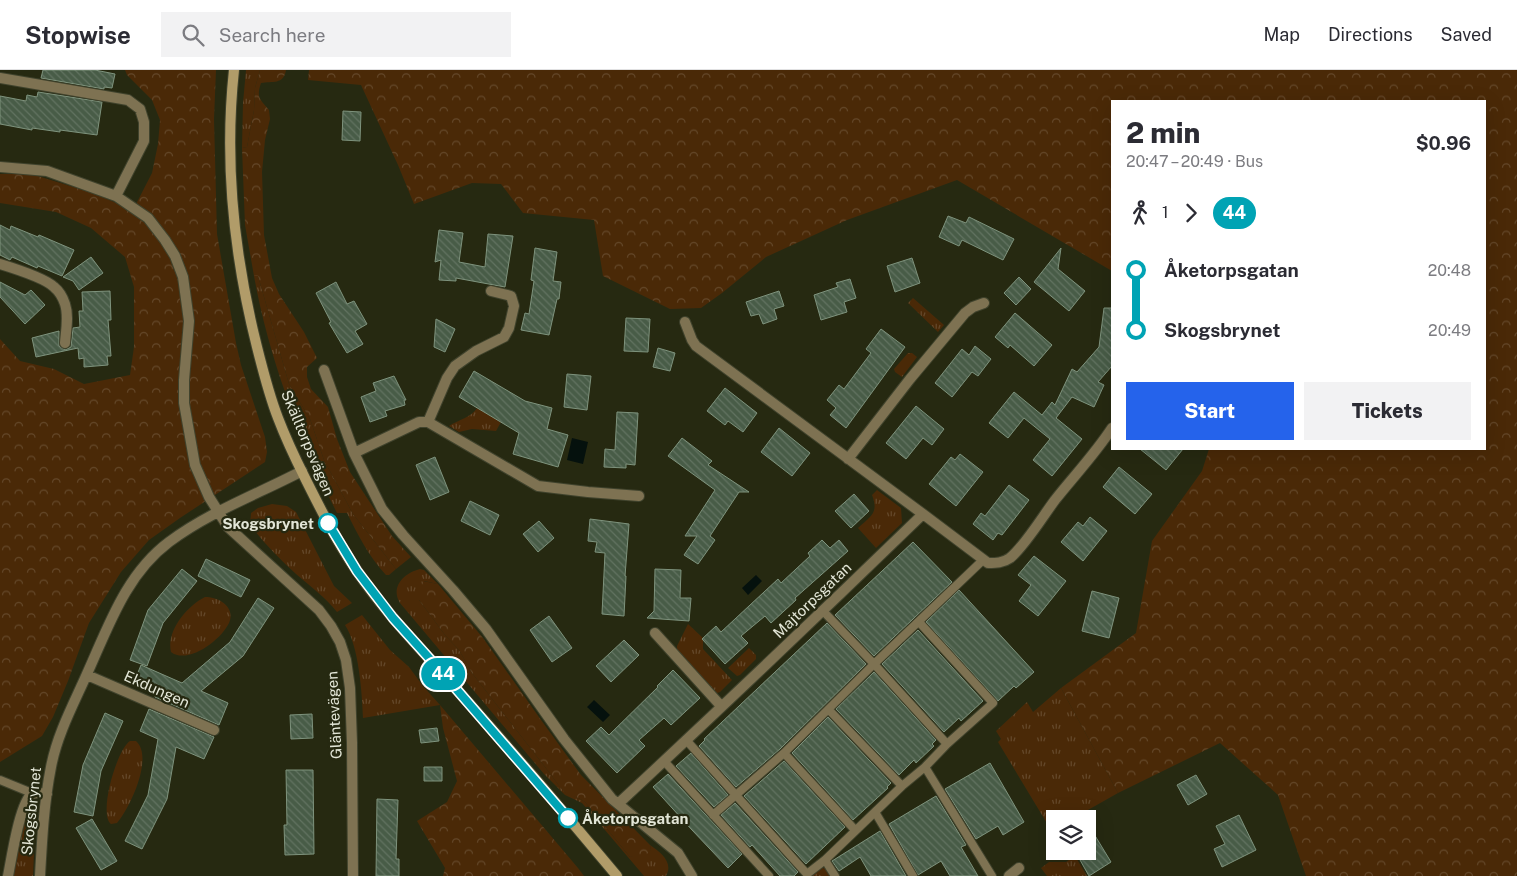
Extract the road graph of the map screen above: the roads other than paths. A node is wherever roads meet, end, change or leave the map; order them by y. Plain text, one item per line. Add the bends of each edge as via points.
1 (234, 70) edge
2 (0, 78) edge
3 (0, 167) edge
4 (116, 196) junction
5 (0, 264) edge
6 (491, 291) dead end
7 (984, 303) dead end
8 (684, 322) dead end
9 (65, 343) dead end
10 (324, 370) dead end
11 (428, 422) junction
12 (1111, 430) edge
13 (354, 453) junction
14 (848, 459) junction
15 (302, 472) junction
16 (639, 496) dead end
17 (219, 512) junction
18 (923, 514) junction
19 (983, 560) junction
20 (823, 611) junction
21 (919, 622) junction
22 (655, 633) dead end
23 (874, 664) junction
24 (87, 675) junction
25 (721, 706) junction
26 (829, 710) junction
27 (214, 730) dead end
28 (687, 741) junction
29 (947, 744) junction
30 (784, 753) junction
31 (664, 761) junction
32 (925, 767) junction
33 (0, 780) edge
34 (902, 786) junction
35 (47, 794) junction
36 (31, 795) junction
37 (736, 795) junction
38 (619, 803) junction
39 (875, 812) junction
40 (713, 815) junction
41 (855, 830) junction
42 (825, 860) junction
43 (1019, 868) dead end
44 (8, 876) edge
45 (40, 876) edge
46 (353, 876) edge
47 (617, 876) edge
48 (692, 876) edge
49 (769, 876) edge
50 (835, 876) edge
51 (913, 876) edge
52 (992, 876) edge
53 (1009, 876) edge

1 - 15 street, Skälltorpsvägen via 230,150 235,238 263,371 277,417
2 - 4 street via 128,100 140,109 144,141
3 - 4 street, Gläntevägen via 47,171
4 - 17 street, Gläntevägen via 148,218 166,240 183,278 189,322 184,380 187,428 195,465
5 - 9 street via 53,286 65,304
6 - 11 street via 512,297 514,306 509,328 504,337 455,366
7 - 14 street via 965,313
8 - 14 street via 696,346
10 - 13 street
11 - 13 street via 419,422
11 - 16 street via 538,486
12 - 19 street via 1011,557 995,563
13 - 38 street via 392,522 486,630 564,739 612,799
14 - 18 street
15 - 17 street, Skogsbrynet
15 - 47 street, Skälltorpsvägen via 357,571 393,618
17 - 24 street, Skogsbrynet via 168,543 144,565 114,612
17 - 46 street, Gläntevägen via 239,538 319,610 340,642 350,688
18 - 19 street
18 - 20 street, Majtorpsgatan
19 - 21 lane
20 - 23 lane
20 - 25 street, Majtorpsgatan
21 - 23 lane
21 - 29 lane via 992,703
22 - 25 street
23 - 26 lane
23 - 29 lane
24 - 27 street, Ekdungen
24 - 35 street, Skogsbrynet via 61,732
25 - 28 street, Majtorpsgatan
26 - 30 lane
26 - 34 lane
28 - 31 street, Majtorpsgatan
28 - 37 lane
29 - 32 lane
30 - 37 lane
30 - 41 lane
31 - 38 street, Majtorpsgatan
31 - 40 lane
32 - 34 lane
32 - 52 lane
33 - 36 lane
34 - 39 lane
35 - 36 street
35 - 45 street, Skogsbrynet
36 - 44 street via 22,810
37 - 40 lane
37 - 42 lane via 807,874
38 - 48 street via 678,853
39 - 41 lane
39 - 51 lane
40 - 49 lane
41 - 42 lane
42 - 50 lane
43 - 53 street

